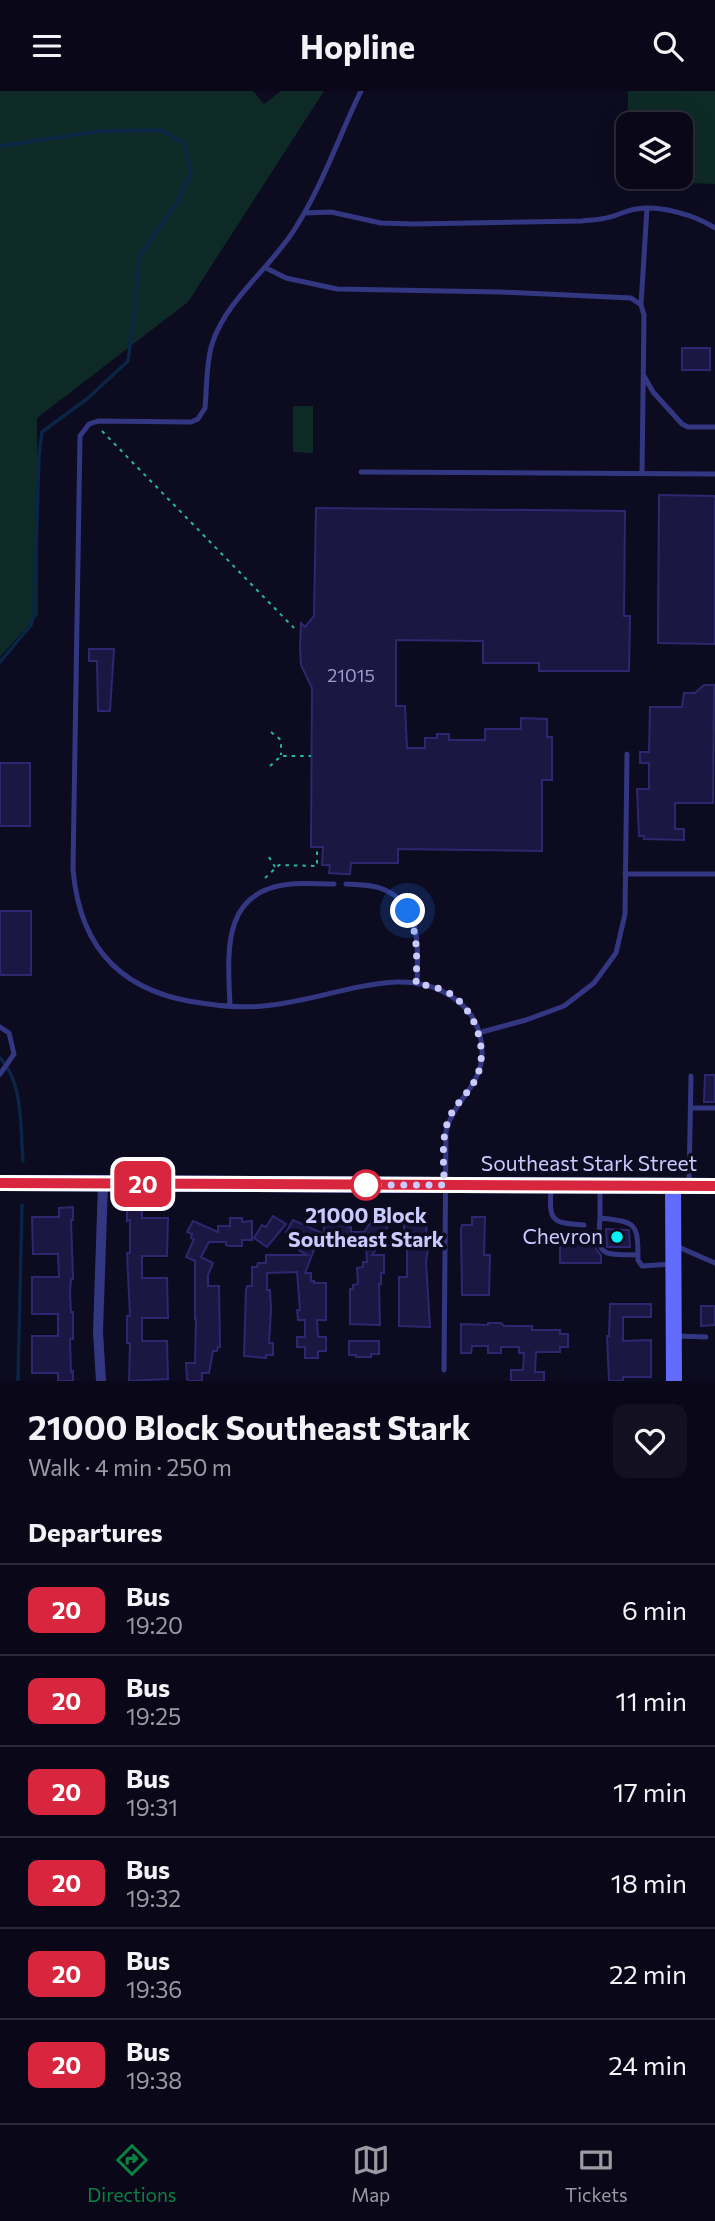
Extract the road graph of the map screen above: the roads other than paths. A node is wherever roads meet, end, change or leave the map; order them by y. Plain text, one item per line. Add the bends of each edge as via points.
1 (361, 91) edge
2 (647, 208) junction
3 (304, 213) junction
4 (715, 228) edge
5 (266, 268) junction
6 (641, 305) junction
7 (642, 372) junction
8 (715, 427) edge
9 (361, 472) dead end
10 (642, 474) junction
11 (715, 474) edge
12 (627, 754) dead end
13 (625, 874) junction
14 (715, 874) edge
15 (334, 884) dead end
16 (346, 884) dead end
17 (416, 984) junction
18 (230, 1006) junction
19 (0, 1027) edge
20 (478, 1033) junction
21 (0, 1074) edge
22 (691, 1076) dead end
23 (691, 1108) junction
24 (715, 1108) edge
25 (0, 1183) edge
26 (103, 1184) junction
27 (444, 1185) junction
28 (552, 1185) junction
29 (600, 1186) junction
30 (673, 1186) junction
31 (690, 1186) junction
32 (715, 1186) edge
33 (600, 1218) junction
34 (584, 1224) dead end
35 (673, 1246) junction
36 (638, 1255) junction
37 (715, 1263) edge
38 (673, 1264) junction
39 (674, 1336) junction
40 (706, 1337) dead end
41 (444, 1370) dead end
42 (100, 1381) edge
43 (674, 1381) edge

1 - 3 lane
2 - 3 lane via 582,221 414,224 381,223 331,212
2 - 4 lane via 681,214
2 - 6 lane
3 - 5 lane
5 - 6 lane via 286,278 337,289 616,296
5 - 18 lane via 224,319 213,342 205,408 198,419 98,421 83,429 79,443 75,894 90,936 132,981 171,999
6 - 7 lane
7 - 8 lane via 682,424
7 - 10 lane
9 - 10 lane
10 - 11 lane
12 - 13 lane
13 - 14 lane
13 - 20 lane via 625,914 616,953 594,983 565,1006
15 - 18 lane via 291,884 261,892 249,901 233,924
16 - 17 lane via 384,889 399,898 415,927
17 - 18 lane via 393,983 287,1003
17 - 20 lane via 456,998 471,1015
19 - 21 lane via 9,1033 14,1054
20 - 27 lane via 479,1073 449,1118 446,1131
22 - 23 lane
23 - 24 lane
23 - 31 lane
25 - 26 main road, Southeast Stark Street
26 - 27 main road, Southeast Stark Street
26 - 42 street
27 - 28 main road, Southeast Stark Street
27 - 41 lane
28 - 29 main road, Southeast Stark Street
28 - 34 lane via 554,1219
29 - 30 main road, Southeast Stark Street
29 - 33 lane
30 - 31 main road, Southeast Stark Street
30 - 35 main road
31 - 32 main road, Southeast Stark Street
33 - 36 lane via 628,1222 638,1234
33 - 36 lane via 602,1251
35 - 37 lane
35 - 38 main road
36 - 38 lane via 642,1266
38 - 39 main road
39 - 40 lane
39 - 43 main road

